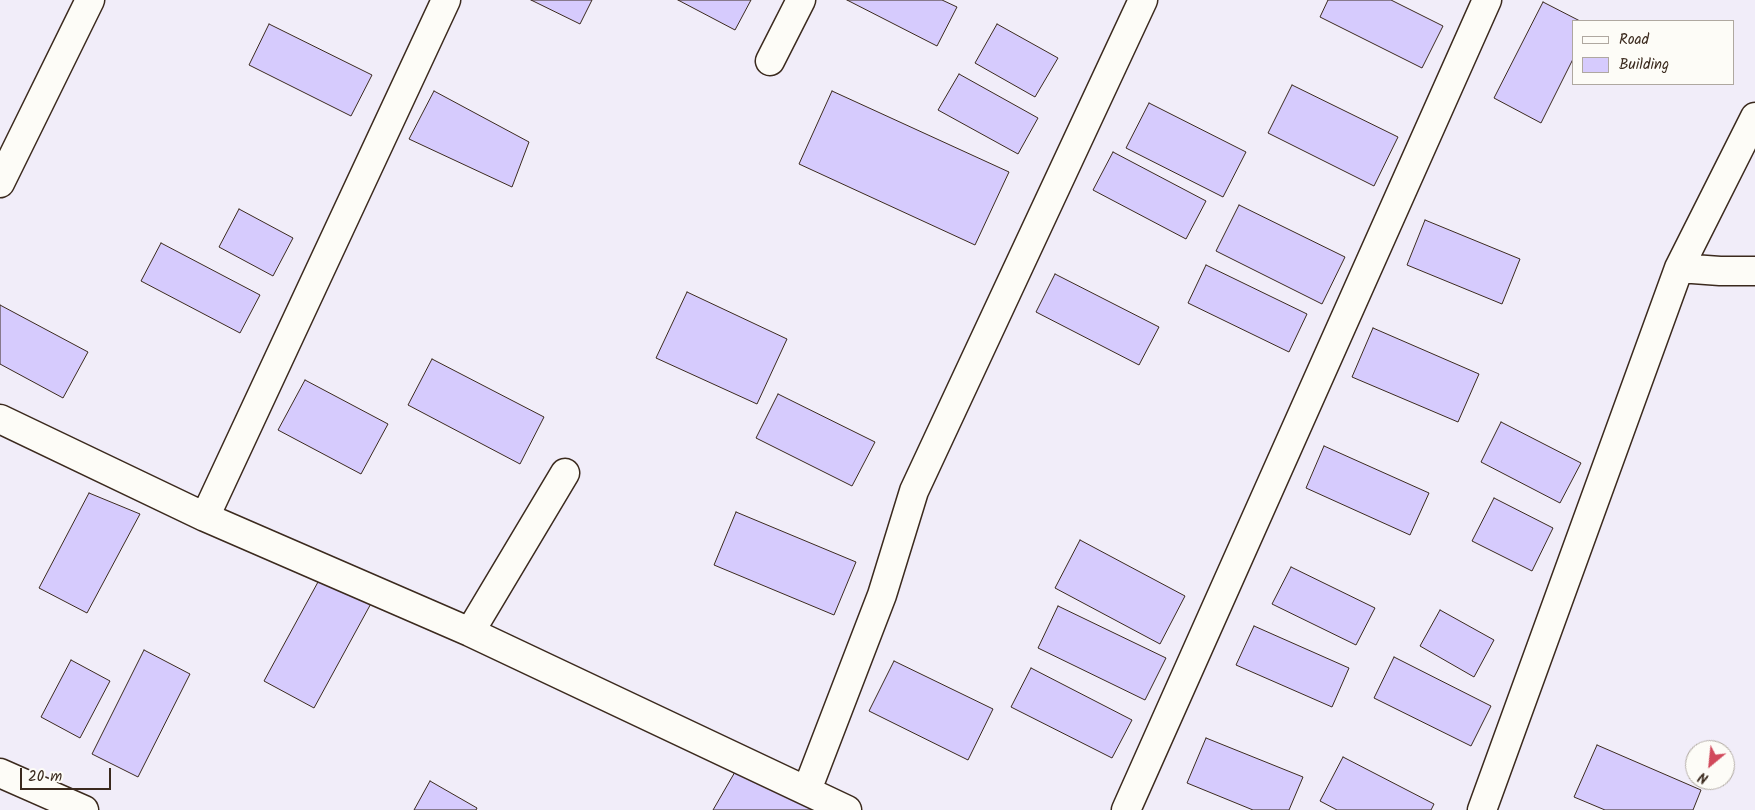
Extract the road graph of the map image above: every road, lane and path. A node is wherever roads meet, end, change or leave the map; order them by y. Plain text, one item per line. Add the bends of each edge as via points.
1 (90, 0) edge
2 (446, 0) edge
3 (801, 0) edge
4 (1143, 0) edge
5 (1487, 0) edge
6 (770, 61) dead end
7 (1755, 117) edge
8 (0, 183) edge
9 (1679, 268) junction
10 (1755, 271) edge
11 (0, 419) edge
12 (565, 473) dead end
13 (206, 517) junction
14 (470, 632) junction
15 (0, 774) edge
16 (807, 790) junction
17 (84, 810) edge
18 (847, 810) edge
19 (1126, 810) edge
20 (1482, 810) edge

1 - 8 street
2 - 13 street
3 - 6 street
4 - 16 street via 914,491 882,595
5 - 19 street
7 - 9 street
9 - 10 street
9 - 20 street
11 - 13 street
12 - 14 street
13 - 14 street
14 - 16 street
15 - 17 street
16 - 18 street

